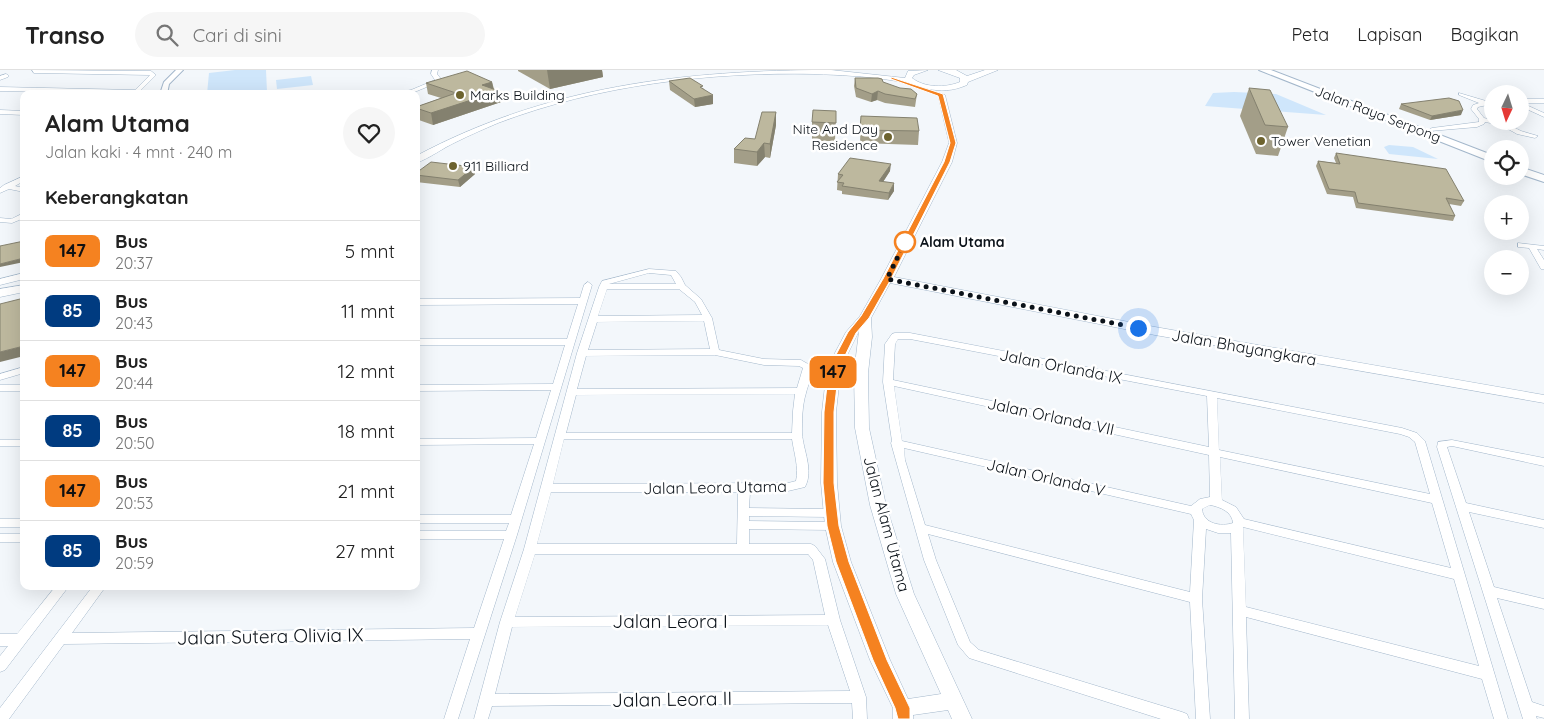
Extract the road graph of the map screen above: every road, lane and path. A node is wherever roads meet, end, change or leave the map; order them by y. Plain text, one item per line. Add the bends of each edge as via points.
1 (180, 70) edge
2 (435, 70) edge
3 (730, 70) edge
4 (851, 70) edge
5 (921, 70) edge
6 (946, 70) edge
7 (994, 70) edge
8 (1263, 70) edge
9 (1276, 70) edge
10 (34, 71) edge
11 (910, 77) junction
12 (893, 78) junction
13 (965, 80) junction
14 (0, 89) edge
15 (34, 90) edge
16 (138, 90) edge
17 (164, 90) edge
18 (414, 90) edge
19 (944, 91) junction
20 (1461, 94) dead end
21 (1544, 101) edge
22 (1529, 102) edge
23 (1484, 103) edge
24 (1484, 103) edge
25 (1529, 108) edge
26 (0, 112) edge
27 (20, 113) edge
28 (1544, 115) edge
29 (1482, 119) junction
30 (1432, 130) junction
31 (1536, 136) dead end
32 (420, 148) edge
33 (1484, 150) edge
34 (1484, 156) edge
35 (420, 158) edge
36 (1529, 167) edge
37 (1529, 173) edge
38 (1544, 173) edge
39 (1544, 179) edge
40 (20, 180) edge
41 (4, 186) edge
42 (20, 189) edge
43 (0, 190) edge
44 (20, 217) edge
45 (0, 220) edge
46 (1521, 245) dead end
47 (1531, 246) junction
48 (1544, 248) edge
49 (1544, 267) edge
50 (888, 276) junction
51 (20, 277) edge
52 (0, 282) edge
53 (588, 286) dead end
54 (680, 286) junction
55 (603, 287) junction
56 (20, 289) edge
57 (0, 293) edge
58 (582, 301) junction
59 (420, 302) edge
60 (708, 318) junction
61 (865, 318) junction
62 (593, 319) junction
63 (420, 342) edge
64 (570, 342) junction
65 (716, 352) junction
66 (582, 353) junction
67 (20, 371) edge
68 (0, 376) edge
69 (888, 382) junction
70 (556, 387) junction
71 (0, 388) edge
72 (20, 388) edge
73 (420, 388) edge
74 (801, 390) junction
75 (571, 392) junction
76 (1544, 393) edge
77 (1212, 395) junction
78 (1544, 399) edge
79 (559, 436) junction
80 (797, 436) junction
81 (420, 442) edge
82 (539, 442) junction
83 (0, 443) edge
84 (20, 443) edge
85 (896, 443) junction
86 (1214, 451) junction
87 (1544, 462) edge
88 (545, 488) junction
89 (744, 488) junction
90 (1437, 500) junction
91 (1216, 502) junction
92 (1461, 506) junction
93 (743, 512) junction
94 (1198, 515) junction
95 (516, 519) junction
96 (420, 520) edge
97 (832, 520) junction
98 (0, 523) edge
99 (20, 523) edge
100 (1238, 524) junction
101 (1544, 524) edge
102 (743, 525) junction
103 (920, 528) junction
104 (511, 534) junction
105 (420, 535) edge
106 (0, 538) edge
107 (20, 538) edge
108 (530, 548) junction
109 (743, 549) junction
110 (1459, 575) junction
111 (60, 590) edge
112 (97, 590) edge
113 (1489, 591) junction
114 (1196, 599) junction
115 (1544, 604) edge
116 (1238, 610) junction
117 (832, 620) junction
118 (507, 622) junction
119 (479, 633) junction
120 (61, 639) junction
121 (0, 640) edge
122 (21, 640) junction
123 (0, 666) edge
124 (1487, 674) junction
125 (859, 697) junction
126 (486, 700) junction
127 (958, 710) edge
128 (1544, 712) edge
129 (1528, 713) edge
130 (903, 714) edge
131 (0, 719) edge
132 (451, 719) edge
133 (481, 719) edge
134 (860, 719) edge
135 (1182, 719) edge
136 (1203, 719) edge
137 (1242, 719) edge
138 (1501, 719) edge

1 - 17 street via 166,83
2 - 18 street via 437,81
3 - 32 main road via 641,79 563,95 492,116
4 - 11 main road
5 - 11 main road
6 - 13 main road
7 - 13 main road
8 - 34 main road, Jalan Raya Serpong
9 - 30 main road, Jalan Raya Serpong
10 - 16 street via 152,73
11 - 12 main road
11 - 19 main road
12 - 19 main road
12 - 35 main road via 794,71 702,76 639,84 532,108 465,134
13 - 19 main road
14 - 15 street
19 - 50 main road, Jalan Alam Utama via 953,143 947,162
20 - 23 street
21 - 22 street
24 - 29 street via 1474,109
25 - 28 street
26 - 27 street
29 - 30 street via 1482,124 1477,126
29 - 31 street via 1503,124 1519,134
30 - 33 main road, Jalan Raya Serpong
36 - 38 main road
37 - 39 main road
40 - 41 street
41 - 42 street
41 - 43 street
44 - 45 street via 12,221
46 - 47 street
47 - 48 street
47 - 49 street
50 - 61 main road, Jalan Alam Utama
50 - 76 main road, Jalan Bhayangkara
50 - 78 main road, Jalan Bhayangkara via 1155,331
51 - 52 main road
53 - 58 street
54 - 55 street
54 - 55 street via 673,273 658,271 609,280
54 - 60 street via 698,301
55 - 62 street
56 - 57 main road
58 - 59 street
58 - 64 street
60 - 62 street
60 - 65 street
61 - 97 main road, Jalan Alam Utama via 852,332 833,372 829,412
61 - 127 main road, Jalan Alam Utama via 862,428 878,505 905,594
62 - 66 street
63 - 64 street
64 - 70 street
65 - 66 street
65 - 74 street, Jalan Leora Utama via 764,362 806,364 809,370
66 - 75 street
67 - 68 street
69 - 77 street, Jalan Orlanda IX via 892,339 900,335
69 - 85 street
69 - 86 street, Jalan Orlanda VII
70 - 73 street
70 - 82 street
71 - 72 street
74 - 75 street
74 - 80 street, Jalan Leora Utama
75 - 79 street
77 - 86 street
77 - 90 street, Jalan Orlanda IX via 1413,435 1420,441
79 - 80 street
79 - 88 street
80 - 89 street, Jalan Leora Utama via 804,476 801,484
81 - 82 street
82 - 95 street
83 - 84 street
85 - 94 street, Jalan Orlanda V
85 - 103 street
86 - 90 street, Jalan Orlanda VII
86 - 91 street
87 - 92 street via 1452,443 1442,444
88 - 89 street, Jalan Leora Utama
88 - 108 street
89 - 93 street
90 - 110 street
91 - 94 street via 1204,502 1196,507
91 - 100 street via 1230,508 1239,517
92 - 101 street
92 - 113 street
93 - 97 street
93 - 102 street
94 - 100 street, Jalan Orlanda V via 1218,529 1232,529
94 - 114 street
95 - 96 street
95 - 104 street
97 - 102 street
97 - 130 main road, Jalan Alam Utama via 842,562
98 - 99 street
100 - 110 street, Jalan Orlanda V
100 - 116 street
102 - 109 street
103 - 114 street
103 - 135 street via 965,645 974,654
104 - 105 street
104 - 119 street
106 - 107 street
108 - 109 street
108 - 118 street
109 - 117 street via 811,549 818,560
110 - 124 street
111 - 122 street
112 - 120 street
113 - 115 street
113 - 129 street
114 - 136 street
116 - 124 street
116 - 137 street
117 - 118 street, Jalan Leora I
117 - 125 street
118 - 126 street
119 - 120 street, Jalan Sutera Olivia IX
119 - 132 street
120 - 131 street
121 - 122 street
122 - 123 street
124 - 138 street
125 - 126 street, Jalan Leora II
125 - 134 street
126 - 133 street
127 - 130 main road
128 - 129 street

